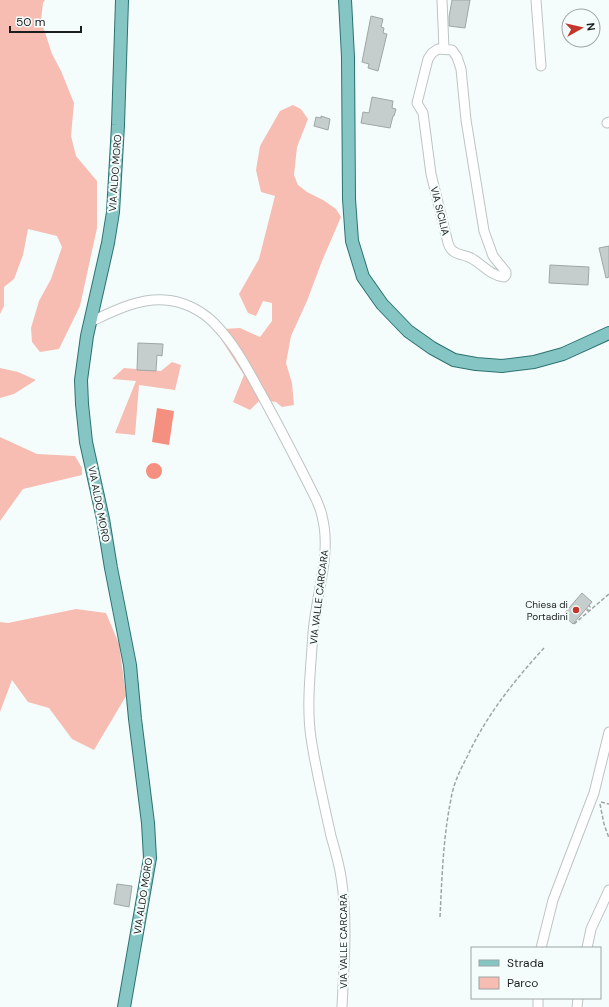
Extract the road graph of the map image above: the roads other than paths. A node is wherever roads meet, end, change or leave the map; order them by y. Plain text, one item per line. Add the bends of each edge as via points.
1 (122, 0) edge
2 (345, 0) edge
3 (442, 0) edge
4 (536, 0) edge
5 (444, 49) junction
6 (541, 66) dead end
7 (90, 322) junction
8 (609, 333) edge
9 (609, 732) edge
10 (609, 890) edge
11 (541, 947) edge
12 (587, 947) edge
13 (124, 1007) edge
14 (342, 1007) edge

1 - 7 main road, VIA ALDO MORO via 112,212 108,243
2 - 8 main road via 352,241 363,277 382,304 408,331 432,348 454,360 476,364 502,366 534,362 563,354
3 - 5 street
4 - 6 street
5 - 5 street, VIA SICILIA via 452,50 461,69 466,120 484,231 493,256 506,272 504,277 499,277 478,262 453,250 447,240 431,174 423,113 417,103 428,59 438,49
7 - 13 main road, VIA ALDO MORO via 81,380 86,442 130,665 150,858
7 - 14 street, VIA VALLE CARCARA via 124,306 146,301 166,300 201,312 228,339 248,370 316,499 322,516 325,550 314,616 309,710 319,783 341,875 344,900
9 - 11 street via 599,799 554,900
10 - 12 street via 591,929

